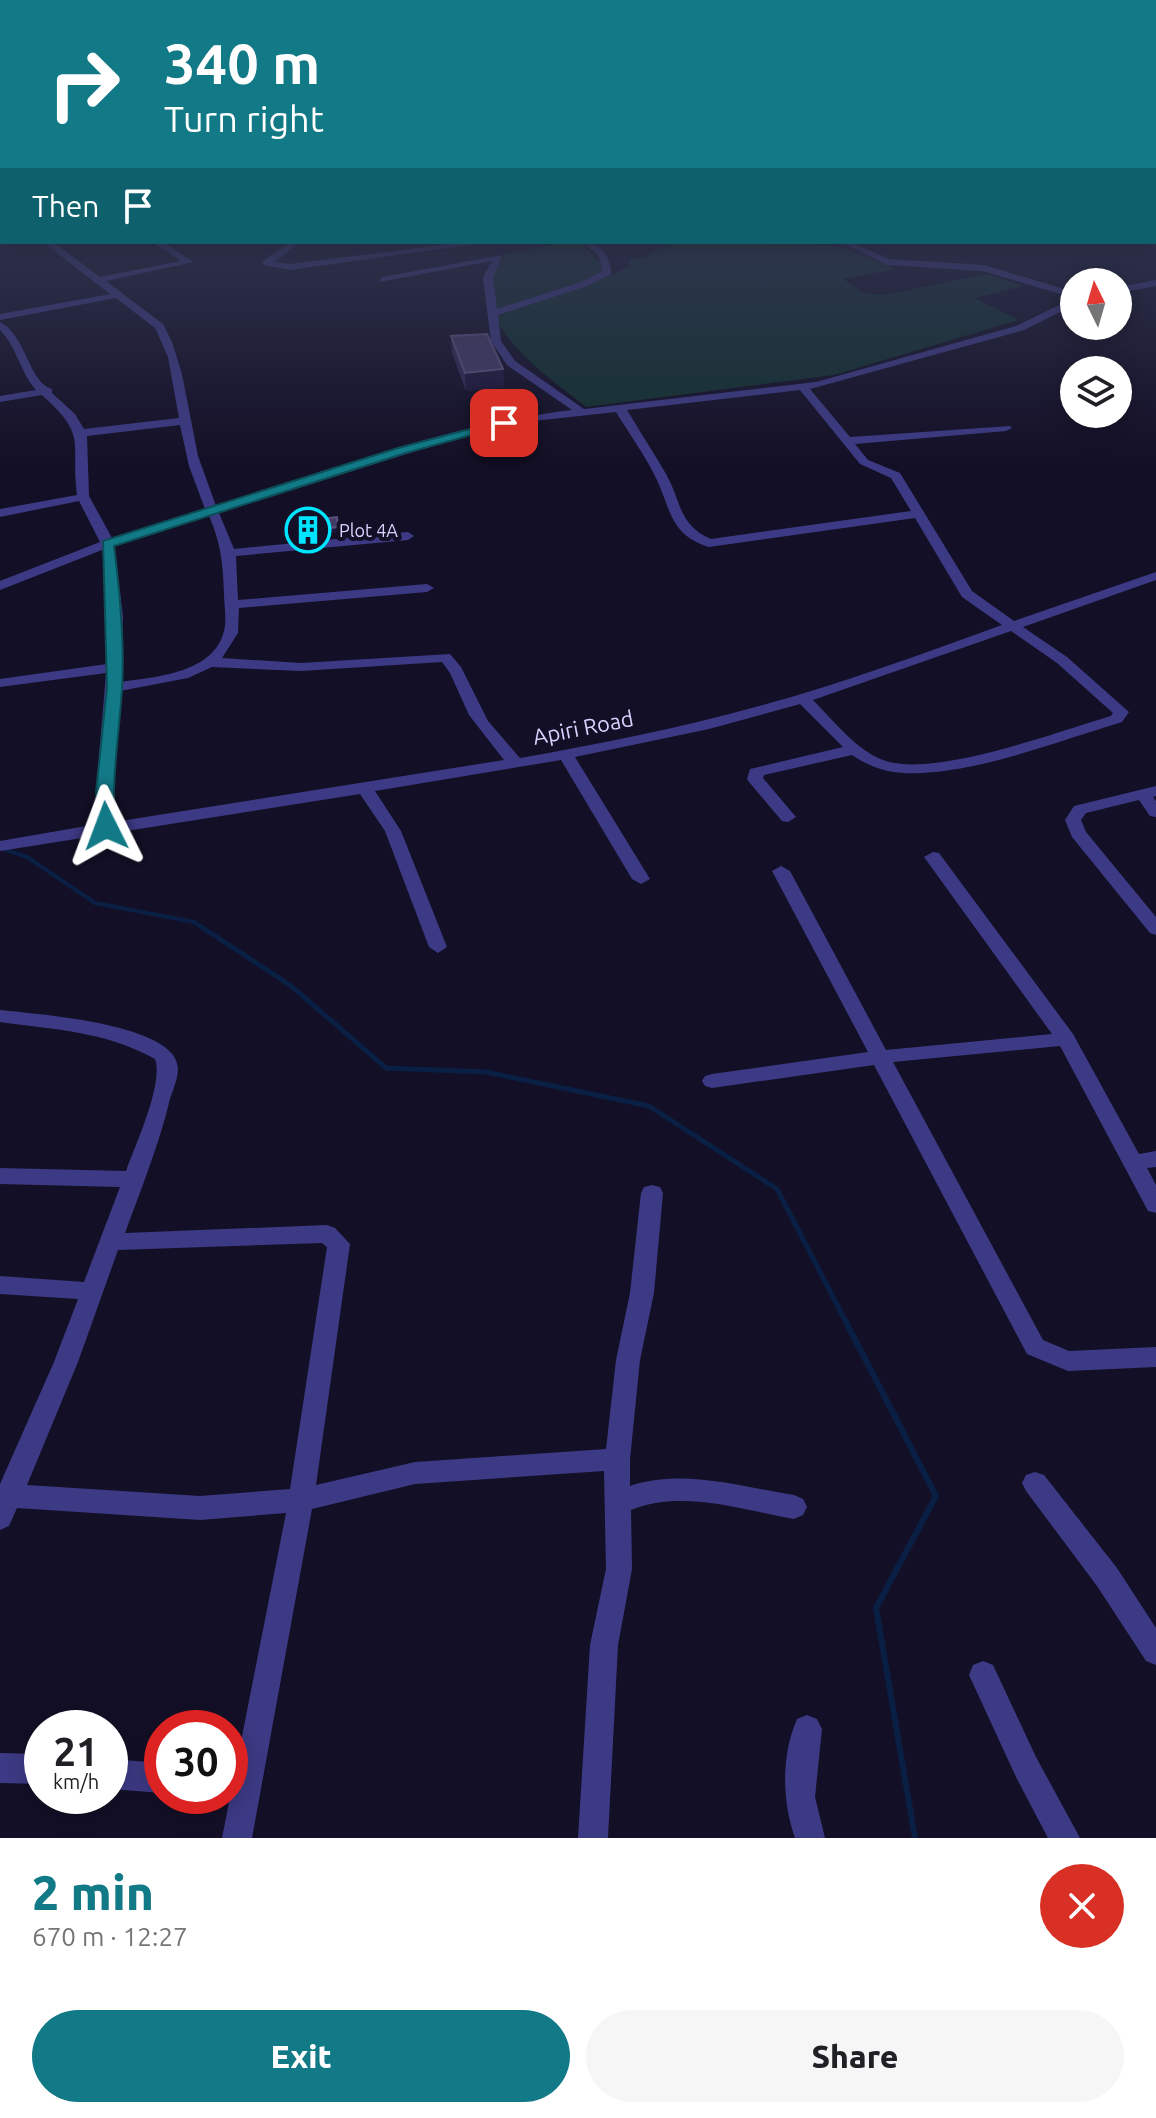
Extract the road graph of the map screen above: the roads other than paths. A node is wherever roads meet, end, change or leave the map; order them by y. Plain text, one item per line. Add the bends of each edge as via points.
1 (113, 292) edge
2 (490, 292) edge
3 (560, 292) edge
4 (117, 295) junction
5 (1060, 306) edge
6 (492, 314) junction
7 (0, 317) edge
8 (0, 325) edge
9 (18, 341) junction
10 (0, 343) edge
11 (803, 387) junction
12 (48, 391) junction
13 (0, 399) edge
14 (619, 407) junction
15 (582, 412) junction
16 (186, 421) junction
17 (1006, 428) dead end
18 (81, 433) junction
19 (847, 441) junction
20 (83, 497) junction
21 (210, 511) junction
22 (0, 513) edge
23 (919, 514) junction
24 (408, 536) dead end
25 (107, 544) junction
26 (230, 553) junction
27 (1156, 576) edge
28 (0, 586) edge
29 (427, 588) dead end
30 (231, 605) junction
31 (1010, 625) junction
32 (209, 662) junction
33 (113, 668) junction
34 (0, 683) edge
35 (115, 687) junction
36 (802, 697) junction
37 (856, 749) junction
38 (565, 753) junction
39 (515, 762) junction
40 (364, 787) junction
41 (1149, 792) edge
42 (1156, 812) edge
43 (788, 817) dead end
44 (106, 826) junction
45 (0, 846) edge
46 (933, 857) dead end
47 (781, 871) dead end
48 (641, 879) dead end
49 (1156, 929) edge
50 (438, 947) dead end
51 (0, 1016) edge
52 (1066, 1039) junction
53 (880, 1057) junction
54 (712, 1081) dead end
55 (1145, 1161) edge
56 (0, 1176) edge
57 (134, 1179) junction
58 (652, 1193) dead end
59 (1156, 1205) edge
60 (111, 1242) junction
61 (0, 1285) edge
62 (90, 1291) junction
63 (1156, 1357) edge
64 (617, 1459) junction
65 (1035, 1483) dead end
66 (301, 1500) junction
67 (2, 1503) edge
68 (618, 1503) junction
69 (794, 1507) dead end
70 (1156, 1652) edge
71 (983, 1675) dead end
72 (807, 1729) dead end
73 (248, 1735) edge
74 (0, 1768) edge
75 (24, 1769) edge
76 (237, 1814) edge
77 (237, 1838) edge
78 (593, 1838) edge
79 (810, 1838) edge
80 (1065, 1838) edge

1 - 4 street
2 - 6 street
3 - 6 street
4 - 7 street
4 - 16 street via 152,320 169,344
5 - 11 street via 1020,328
6 - 15 street via 496,341 511,363
8 - 9 street
9 - 10 street
9 - 12 street via 30,374
11 - 14 street
11 - 19 street
12 - 13 street
12 - 18 street
14 - 15 street
14 - 23 street via 662,477 677,517 691,535 709,543
15 - 21 street via 484,427
16 - 18 street
16 - 21 street
17 - 19 street
18 - 20 street
19 - 23 street via 864,462 896,476
20 - 22 street
20 - 25 street
21 - 25 street
21 - 26 street
23 - 31 street via 967,594
24 - 26 street
25 - 28 street
25 - 33 street via 114,595
26 - 30 street
27 - 31 street, Apiri Road
29 - 30 street
30 - 32 street via 231,633
31 - 36 street, Apiri Road
31 - 37 street via 1116,706 1121,712 1117,719 952,764 886,766
32 - 35 street via 159,681
32 - 39 street via 287,667 445,657 452,661 491,738
33 - 34 street
33 - 35 street
35 - 44 street via 104,792
36 - 37 street
36 - 38 street, Apiri Road via 712,724
37 - 43 street via 756,772 755,779
38 - 39 street, Apiri Road
38 - 48 street
39 - 40 street, Apiri Road
40 - 44 street, Apiri Road
40 - 50 street via 393,831
41 - 42 street
41 - 49 street via 1080,809 1073,820
44 - 45 street, Apiri Road
46 - 52 street
47 - 53 street
51 - 57 street via 95,1028 134,1039 163,1055 168,1068
52 - 53 street
52 - 55 street
53 - 54 street
53 - 63 street via 1035,1347 1068,1361
55 - 59 street
56 - 57 street
57 - 60 street
58 - 64 street
60 - 62 street
60 - 66 street via 327,1234 339,1244
61 - 62 street
62 - 67 street via 66,1362
64 - 66 street via 415,1473
64 - 68 street
65 - 70 street
66 - 67 street via 200,1508
66 - 73 street
68 - 69 street via 632,1495 675,1490
68 - 78 street via 619,1569 602,1665
71 - 80 street
72 - 79 street via 798,1777
74 - 75 street
76 - 77 street

